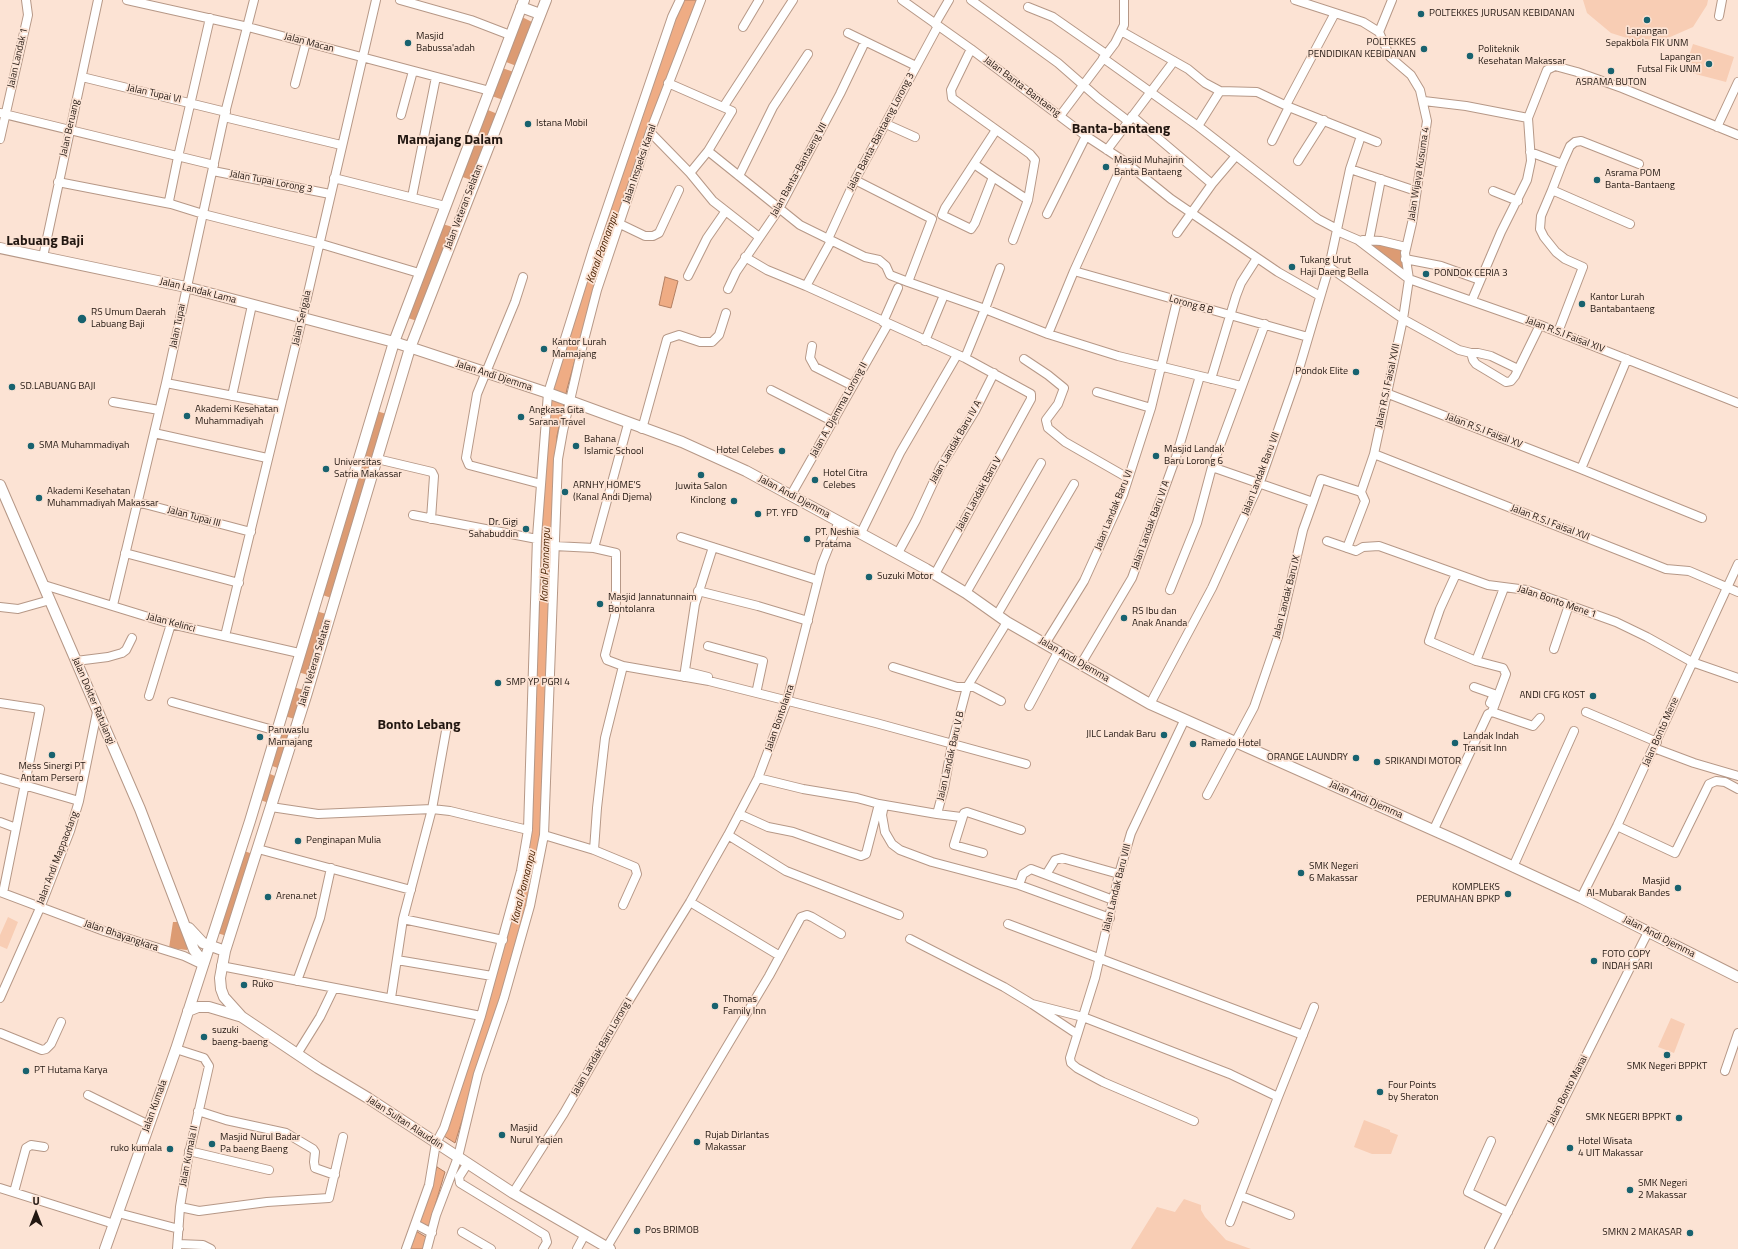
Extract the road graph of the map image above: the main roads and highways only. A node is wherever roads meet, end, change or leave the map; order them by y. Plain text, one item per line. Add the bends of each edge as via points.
1 (546, 0) edge
2 (523, 3) edge
3 (540, 14) junction
4 (456, 178) junction
5 (472, 186) junction
6 (0, 248) edge
7 (394, 342) junction
8 (410, 348) junction
9 (0, 485) edge
10 (314, 604) junction
11 (331, 609) junction
12 (182, 918) junction
13 (209, 946) junction
14 (225, 951) junction
15 (203, 964) junction
16 (1738, 977) edge
17 (220, 978) joint
18 (188, 1011) junction
19 (242, 1017) junction
20 (609, 1248) edge
21 (105, 1249) edge

1 - 3 main road, Jalan Veteran Selatan
2 - 3 main road
2 - 4 main road, Jalan Veteran Selatan
3 - 5 main road, Jalan Veteran Selatan
4 - 5 main road
4 - 7 main road, Jalan Veteran Selatan
5 - 8 main road, Jalan Veteran Selatan
6 - 7 main road, Jalan Landak Lama via 186,287
7 - 8 main road
7 - 10 main road, Jalan Veteran Selatan
8 - 11 main road, Jalan Veteran Selatan
8 - 16 main road, Jalan Andi Djemma via 568,400 711,455 791,495 935,574 1007,622 1150,704 1434,829 1581,898
9 - 12 main road, Jalan Dokter Ratulangi via 140,809
10 - 11 main road
10 - 13 main road, Jalan Veteran Selatan via 250,821
11 - 14 main road, Jalan Veteran Selatan
12 - 13 main road, Jalan Dokter Ratulangi via 194,935
12 - 15 main road, Jalan Dokter Ratulangi via 197,956
13 - 14 main road
13 - 15 main road, Jalan Veteran Selatan
14 - 17 main road, Jalan Veteran Selatan
15 - 18 main road, Jalan Kumala
17 - 19 main road, Jalan Sultan Alauddin via 224,996
18 - 19 main road via 198,1007 209,1007
18 - 21 main road, Jalan Kumala
19 - 20 main road, Jalan Sultan Alauddin via 513,1193

